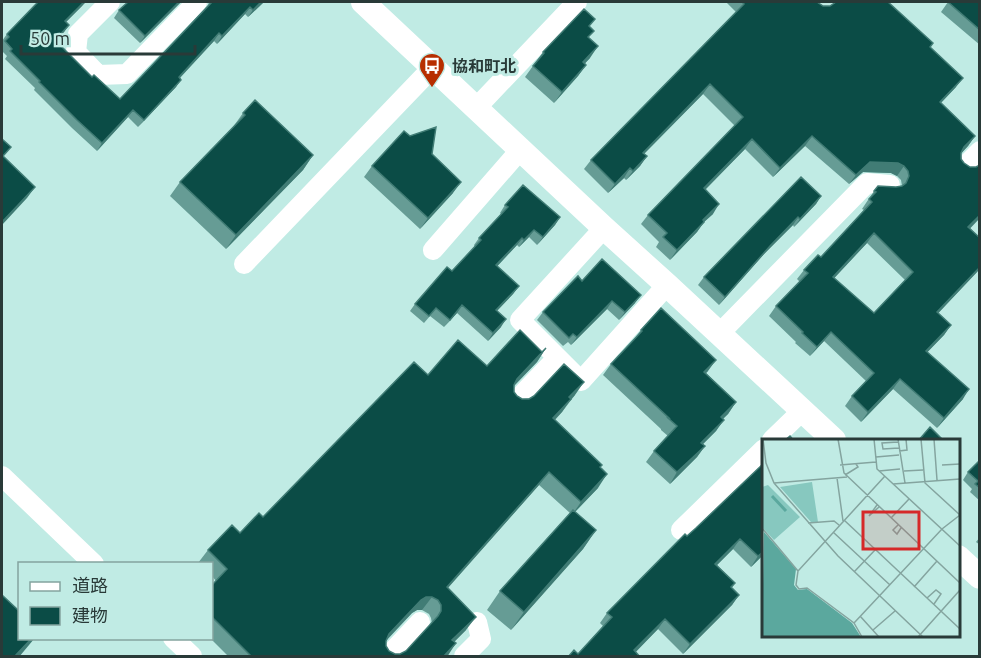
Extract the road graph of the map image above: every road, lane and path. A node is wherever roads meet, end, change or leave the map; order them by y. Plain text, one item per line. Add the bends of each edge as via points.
1 (110, 2) edge
2 (197, 2) edge
3 (363, 2) edge
4 (577, 2) edge
5 (433, 67) junction
6 (477, 107) junction
7 (521, 149) junction
8 (890, 185) edge
9 (604, 228) junction
10 (433, 250) dead end
11 (244, 264) dead end
12 (667, 285) junction
13 (719, 334) junction
14 (557, 358) junction
15 (516, 401) edge
16 (802, 411) junction
17 (774, 439) edge
18 (832, 439) edge
19 (762, 451) edge
20 (2, 476) edge
21 (681, 530) dead end
22 (960, 559) edge
23 (92, 562) edge
24 (980, 577) edge
25 (420, 622) edge
26 (477, 622) dead end
27 (174, 640) edge
28 (192, 657) edge
29 (387, 657) edge
30 (464, 657) edge

1 - 2 street via 78,34 76,52 98,75 128,74
3 - 5 street
4 - 6 street
5 - 6 street
5 - 11 street
6 - 7 street
7 - 9 street
7 - 10 street
8 - 13 street via 867,183
9 - 12 street
9 - 14 street via 520,320
12 - 13 street
12 - 14 street via 581,381
13 - 16 street
14 - 15 street
16 - 17 street
16 - 18 street
19 - 21 street
20 - 23 street
22 - 24 street
25 - 29 street
26 - 30 street via 481,639
27 - 28 street

